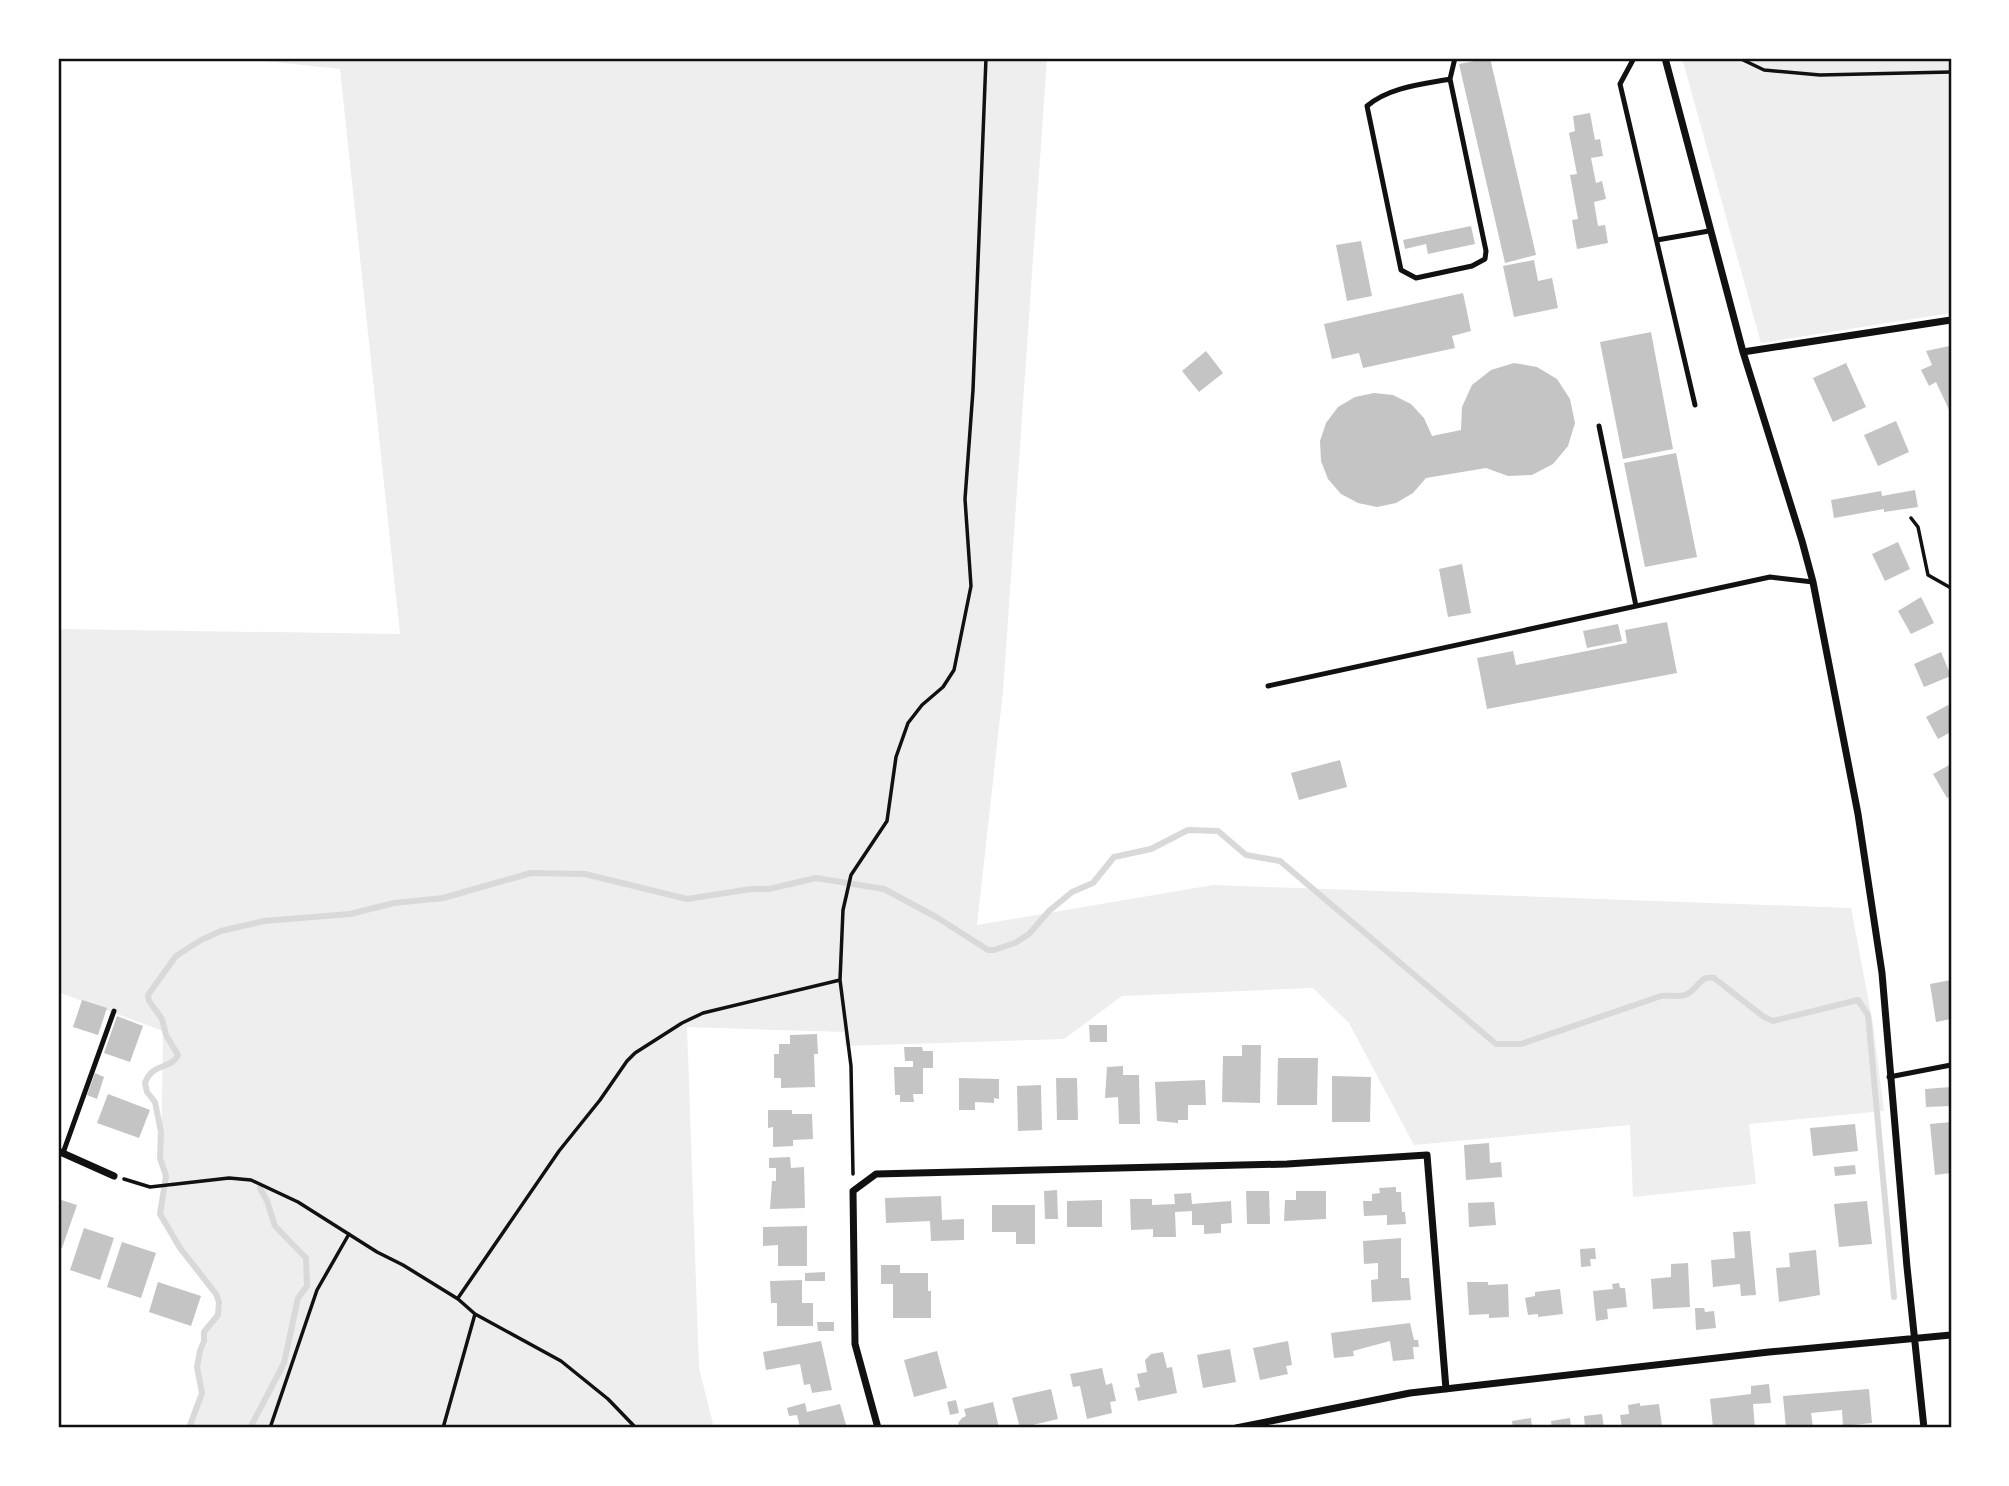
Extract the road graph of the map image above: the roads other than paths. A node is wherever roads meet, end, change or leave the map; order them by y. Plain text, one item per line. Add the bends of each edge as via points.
1 (1455, 58) edge
2 (1634, 58) edge
3 (1665, 58) edge
4 (1450, 79) junction
5 (1710, 231) junction
6 (1657, 240) junction
7 (1951, 320) edge
8 (1743, 352) junction
9 (1695, 405) dead end
10 (1599, 426) dead end
11 (1812, 582) junction
12 (1636, 606) junction
13 (1268, 686) dead end
14 (114, 1011) dead end
15 (1951, 1065) edge
16 (1889, 1077) junction
17 (60, 1152) edge
18 (114, 1176) road end
19 (1951, 1335) edge
20 (1914, 1339) junction
21 (1446, 1389) junction
22 (878, 1428) edge
23 (1236, 1428) edge
24 (1924, 1428) edge

1 - 4 lane
2 - 6 lane via 1620,84
3 - 5 street
4 - 4 lane via 1485,259 1416,278 1401,270 1367,106 1413,86
5 - 6 lane
5 - 8 street
6 - 9 lane
7 - 8 street
8 - 11 street
10 - 12 lane
11 - 12 lane via 1770,577
11 - 16 street via 1858,814 1882,973
12 - 13 lane
14 - 17 lane
15 - 16 lane
16 - 20 street
17 - 18 street
19 - 20 street
20 - 21 street
20 - 24 street
21 - 22 street via 1427,1155 1287,1164 876,1174 853,1191 855,1344
21 - 23 street

